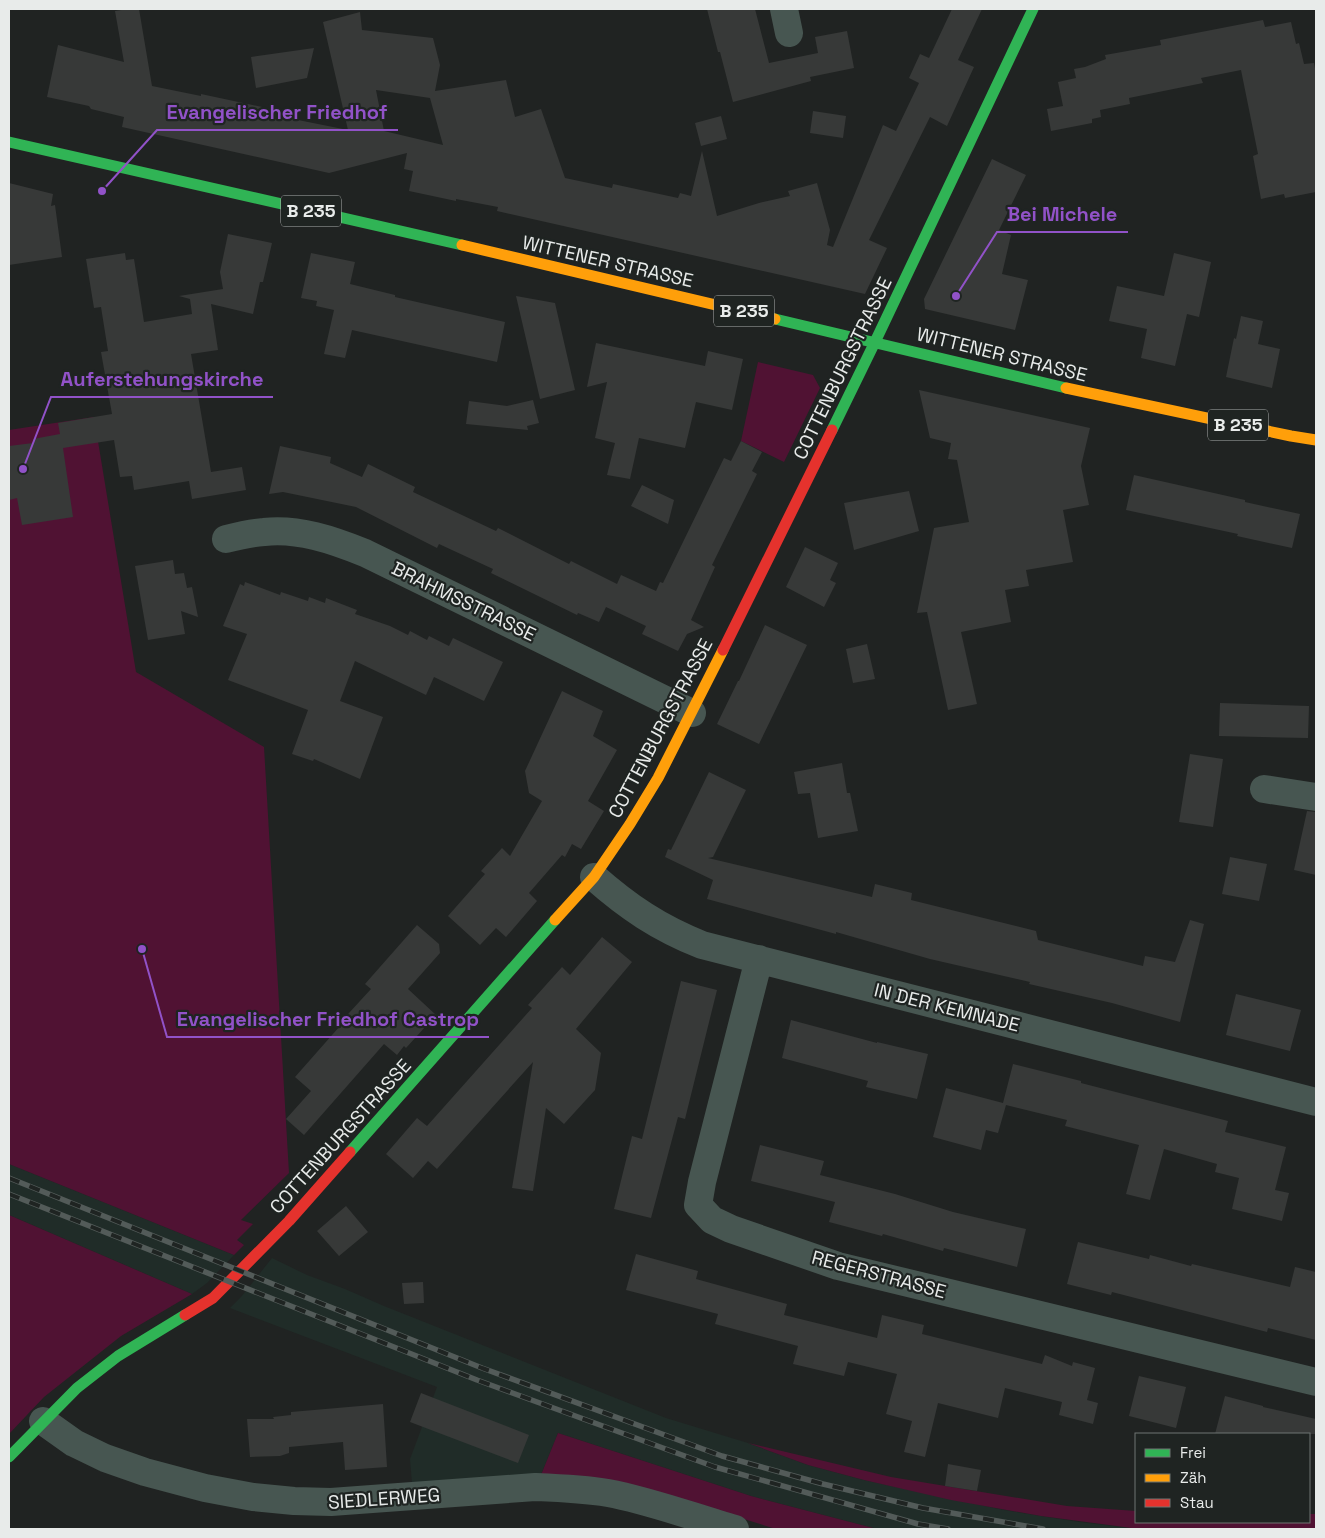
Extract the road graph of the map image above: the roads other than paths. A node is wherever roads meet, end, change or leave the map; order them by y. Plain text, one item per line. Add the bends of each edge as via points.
1 (1033, 9) edge
2 (9, 142) edge
3 (875, 342) junction
4 (1316, 440) edge
5 (226, 539) dead end
6 (692, 713) junction
7 (1264, 789) dead end
8 (1316, 798) edge
9 (594, 876) junction
10 (758, 959) junction
11 (1316, 1102) edge
12 (1316, 1382) edge
13 (44, 1421) junction
14 (9, 1457) edge
15 (735, 1529) edge

1 - 3 street, COTTENBURGSTRASSE
2 - 3 street, WITTENER STRASSE / B 235
3 - 4 street, WITTENER STRASSE / B 235 via 1101,396
3 - 6 street, COTTENBURGSTRASSE
5 - 6 street, BRAHMSSTRASSE via 265,532 298,533 340,543
6 - 9 street, COTTENBURGSTRASSE via 658,778
7 - 8 street
9 - 10 street, IN DER KEMNADE via 616,897 676,935
9 - 13 street, COTTENBURGSTRASSE via 288,1221 213,1298 118,1356 77,1388
10 - 11 street, IN DER KEMNADE
10 - 12 street, REGERSTRASSE via 702,1182 698,1205 712,1220 838,1266
13 - 14 street, COTTENBURGSTRASSE
13 - 15 street, SIEDLERWEG via 105,1458 170,1479 253,1497 331,1502 535,1487 566,1489 608,1493

